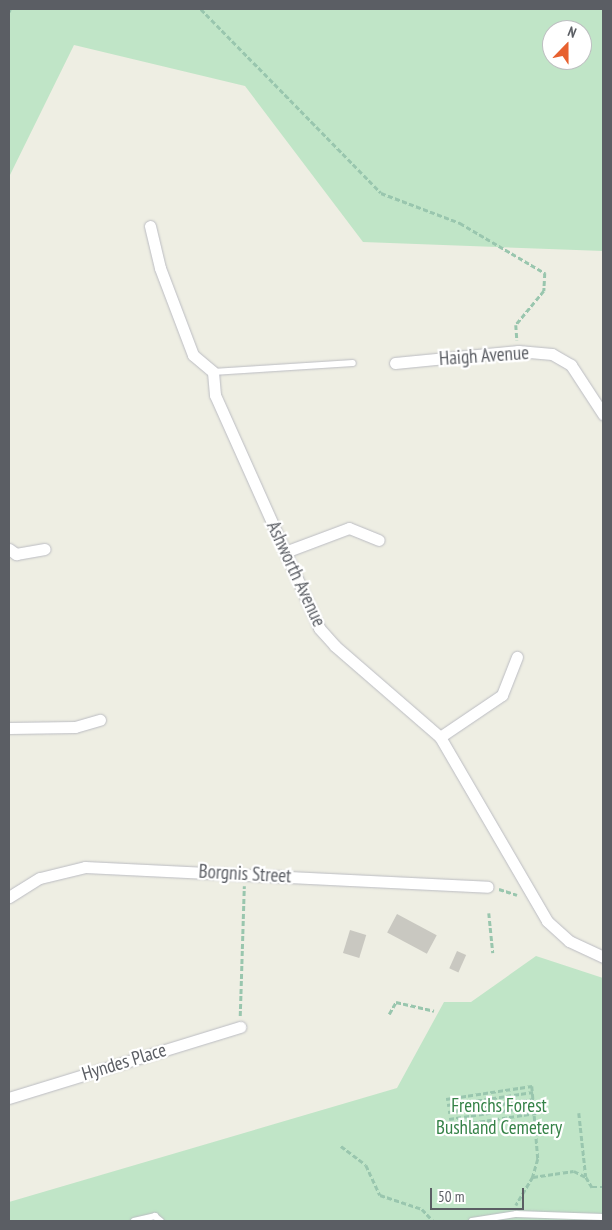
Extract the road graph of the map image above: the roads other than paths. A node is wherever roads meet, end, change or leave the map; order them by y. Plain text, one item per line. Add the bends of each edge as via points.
1 (150, 226) dead end
2 (353, 363) dead end
3 (395, 363) dead end
4 (213, 372) junction
5 (603, 414) edge
6 (379, 540) dead end
7 (9, 549) edge
8 (45, 549) dead end
9 (285, 552) junction
10 (517, 657) dead end
11 (100, 720) dead end
12 (9, 728) edge
13 (440, 737) junction
14 (488, 887) road end
15 (9, 897) edge
16 (603, 957) edge
17 (240, 1027) road end
18 (9, 1098) edge
19 (603, 1217) edge
20 (134, 1221) edge
21 (161, 1221) edge
22 (472, 1221) edge

1 - 4 street via 160,268 193,355
2 - 4 lane
3 - 5 street, Haigh Avenue via 518,351 552,354 571,365
4 - 9 street, Ashworth Avenue via 215,395
6 - 9 street via 349,528
7 - 8 street via 16,554
9 - 13 street, Ashworth Avenue via 319,628 335,646
10 - 13 street via 502,695
11 - 12 street via 75,728
13 - 16 street, Ashworth Avenue via 546,921 569,941
14 - 15 street, Borgnis Street via 85,866 40,878
17 - 18 street, Hyndes Place
19 - 22 lane via 516,1214
20 - 21 lane via 155,1216

